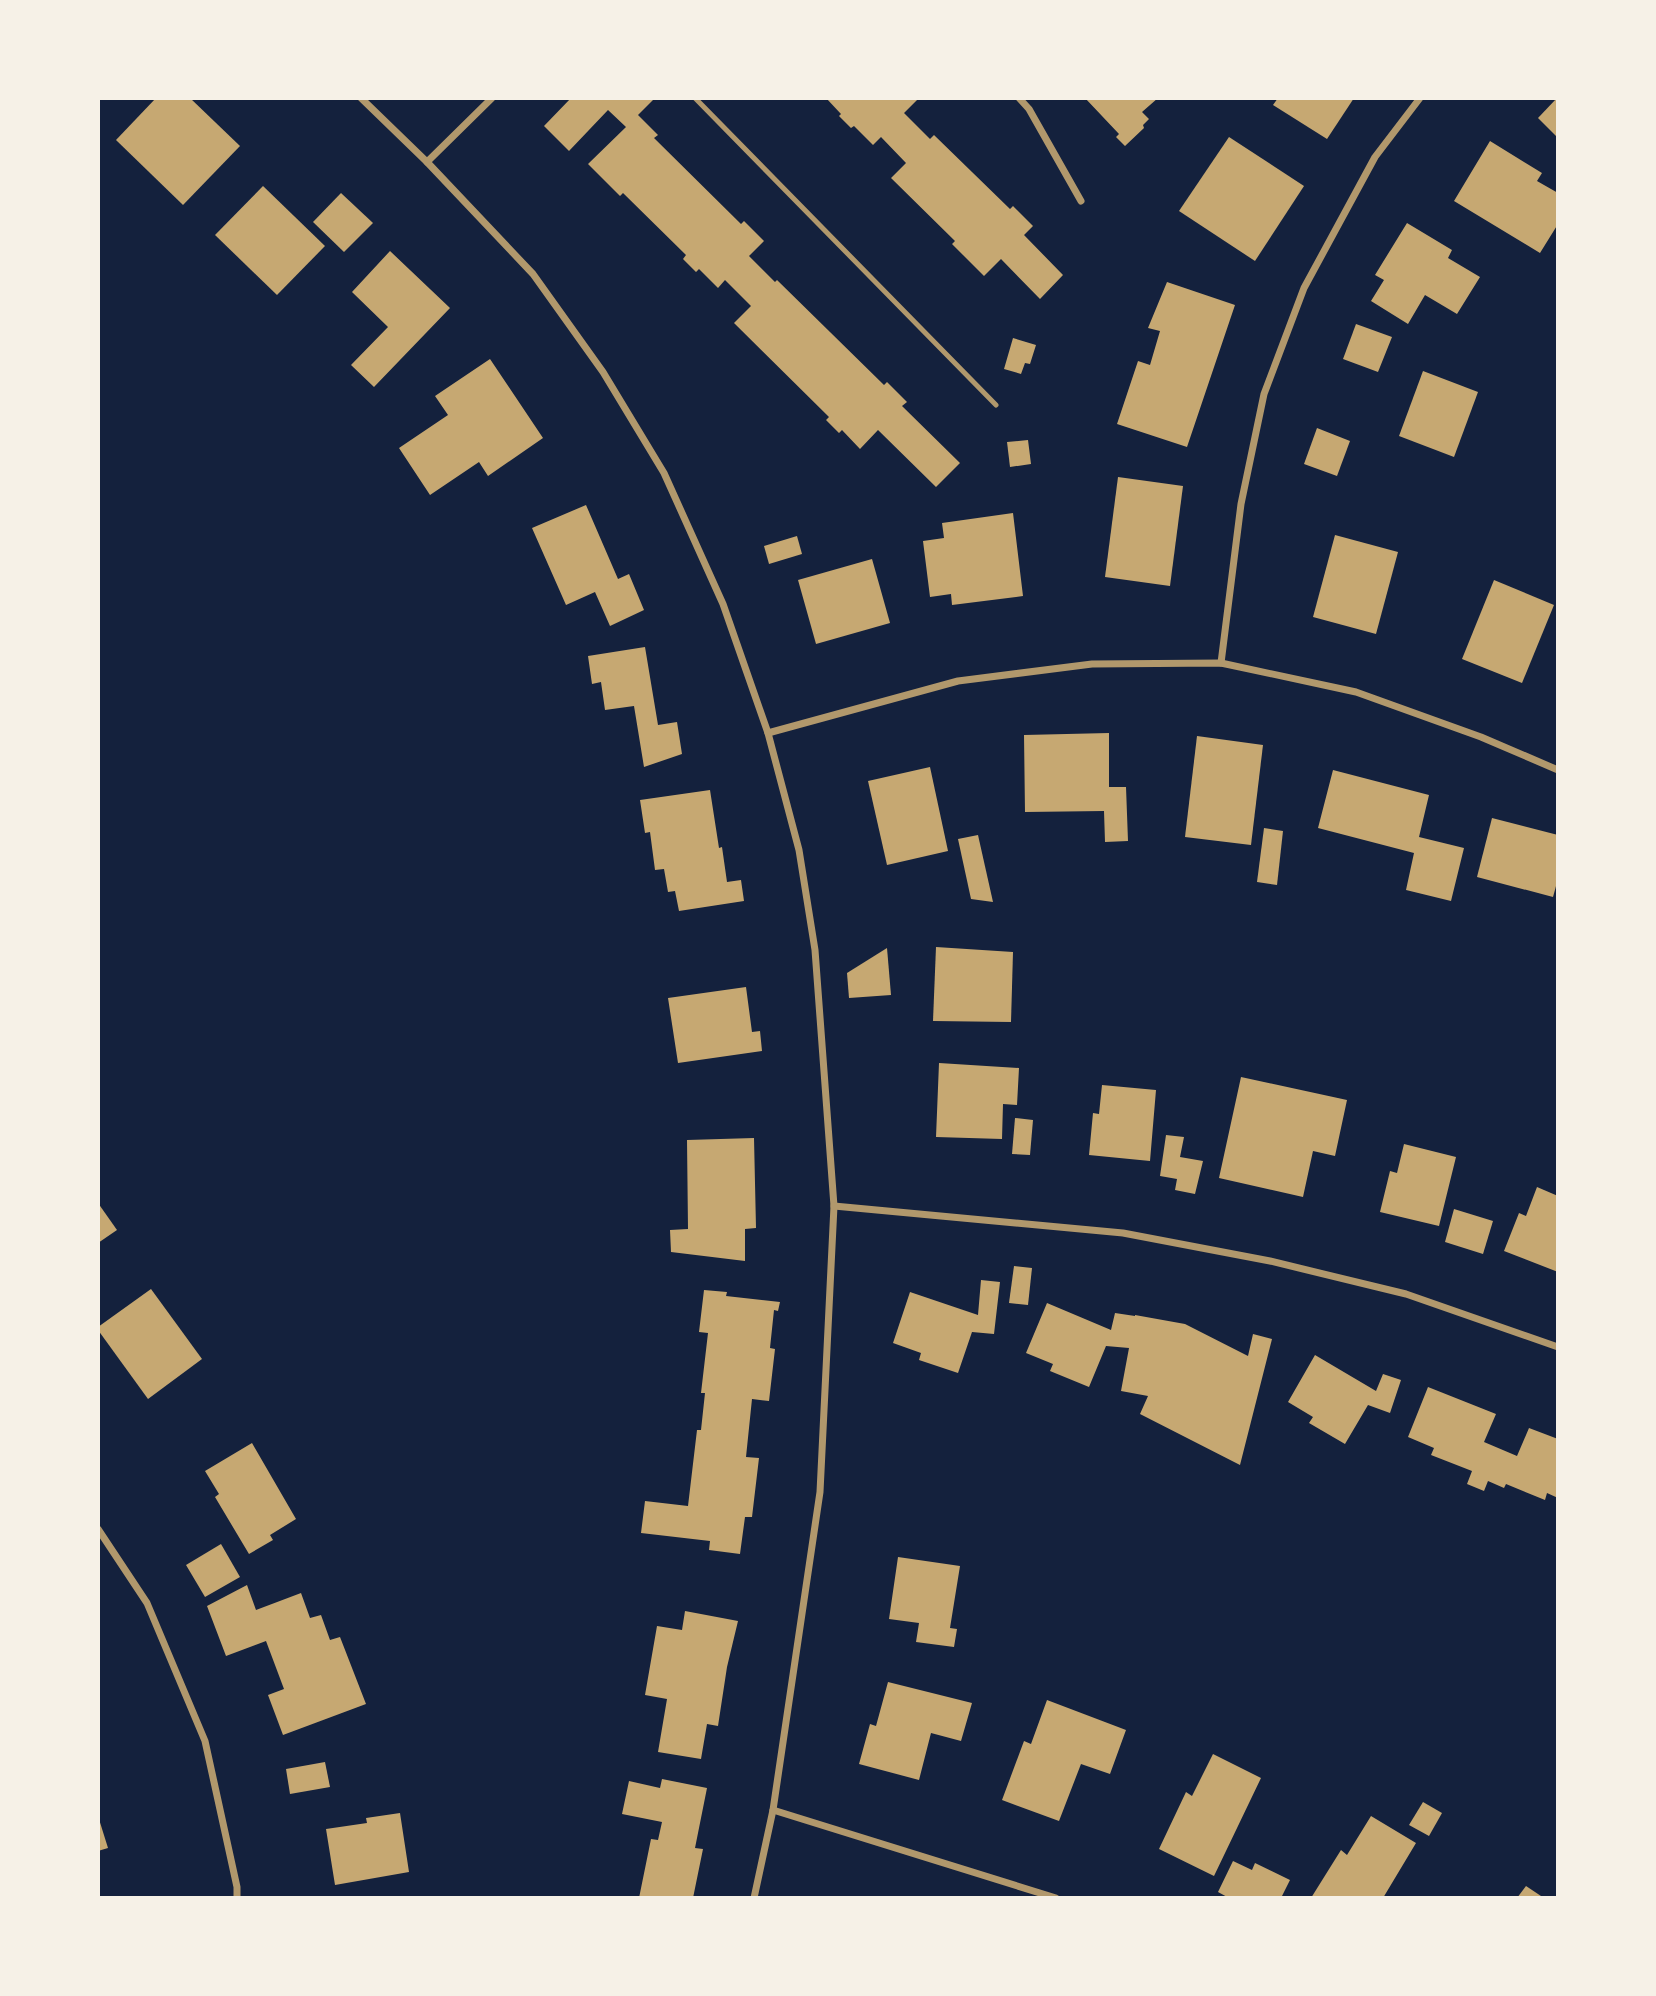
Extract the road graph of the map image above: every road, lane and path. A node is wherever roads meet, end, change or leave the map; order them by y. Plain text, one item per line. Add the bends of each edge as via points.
1 (361, 98) edge
2 (492, 98) edge
3 (695, 98) edge
4 (1018, 98) edge
5 (1420, 98) edge
6 (427, 162) junction
7 (1081, 201) dead end
8 (996, 405) dead end
9 (1222, 663) junction
10 (768, 733) junction
11 (1558, 770) edge
12 (834, 1206) junction
13 (1558, 1347) edge
14 (98, 1529) edge
15 (773, 1810) junction
16 (237, 1898) edge
17 (754, 1898) edge
18 (1056, 1898) edge

1 - 6 street
2 - 6 street
3 - 8 lane
4 - 7 street via 1029,109
5 - 9 street via 1375,158 1304,289 1264,394 1241,505
6 - 10 street via 533,274 603,372 664,473 723,604
9 - 10 street via 1092,664 958,681
9 - 11 street via 1356,692
10 - 12 street via 799,850 815,950
12 - 13 street via 1123,1233 1270,1261 1406,1294
12 - 15 street via 820,1492
14 - 16 street via 147,1603 205,1741
15 - 17 street
15 - 18 street

